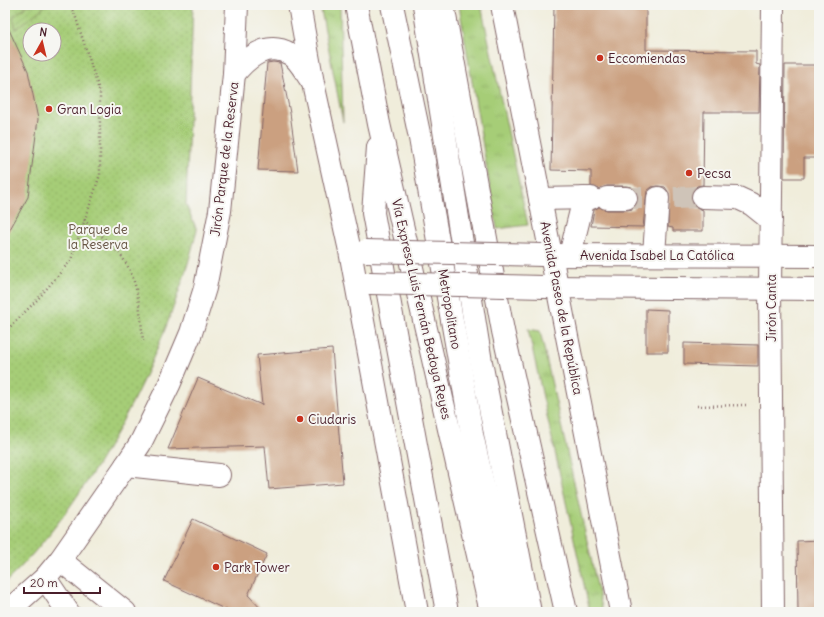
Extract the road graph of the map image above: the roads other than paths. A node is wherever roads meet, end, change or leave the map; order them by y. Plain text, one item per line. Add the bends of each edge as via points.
1 (237, 5) edge
2 (299, 5) edge
3 (356, 5) edge
4 (392, 5) edge
5 (424, 5) edge
6 (443, 5) edge
7 (502, 5) edge
8 (773, 5) edge
9 (234, 74) junction
10 (313, 83) junction
11 (380, 124) junction
12 (703, 197) tunnel mouth
13 (626, 198) junction
14 (540, 199) junction
15 (771, 220) junction
16 (358, 251) junction
17 (654, 254) junction
18 (554, 255) junction
19 (771, 255) junction
20 (819, 256) edge
21 (363, 283) junction
22 (551, 287) junction
23 (770, 289) junction
24 (819, 289) edge
25 (126, 465) junction
26 (220, 475) dead end
27 (60, 560) junction
28 (45, 578) junction
29 (7, 612) edge
30 (68, 612) edge
31 (125, 612) edge
32 (417, 612) edge
33 (447, 612) edge
34 (491, 612) edge
35 (511, 612) edge
36 (530, 612) edge
37 (566, 612) edge
38 (621, 612) edge
39 (773, 612) edge

1 - 9 main road, Jirón Parque de la Reserva
2 - 10 main road
3 - 11 main road, Vía Expresa Luis Fernán Bedoya Reyes
4 - 35 main road, Metropolitano via 420,138 472,434
5 - 36 main road, Metropolitano via 481,362
6 - 37 main road via 503,330
7 - 14 main road, Avenida Paseo de la República
8 - 15 main road, Jirón Canta
9 - 10 main road via 244,61 256,53 264,50 279,51 290,54 297,60
9 - 25 main road, Jirón Parque de la Reserva via 220,211 206,288 191,333 169,384 140,444
10 - 16 main road
11 - 33 main road via 373,214
11 - 34 main road, Vía Expresa Luis Fernán Bedoya Reyes
12 - 15 main road via 738,198
13 - 14 main road
13 - 17 main road
13 - 18 main road
14 - 18 main road, Avenida Paseo de la República
15 - 19 main road, Jirón Canta
16 - 18 main road, Avenida Isabel La Católica, bridge
16 - 21 main road
17 - 18 main road, Avenida Isabel La Católica
17 - 19 main road, Avenida Isabel La Católica
18 - 22 main road, Avenida Paseo de la República
19 - 20 main road, Avenida Isabel La Católica
19 - 23 main road, Jirón Canta
21 - 22 main road, bridge
21 - 32 main road
22 - 23 main road
22 - 38 main road, Avenida Paseo de la República
23 - 24 main road
23 - 39 main road, Jirón Canta
25 - 26 main road
25 - 27 main road, Jirón Parque de la Reserva
27 - 28 main road, Jirón Parque de la Reserva
27 - 31 main road
28 - 29 main road, Jirón Parque de la Reserva
28 - 30 main road

